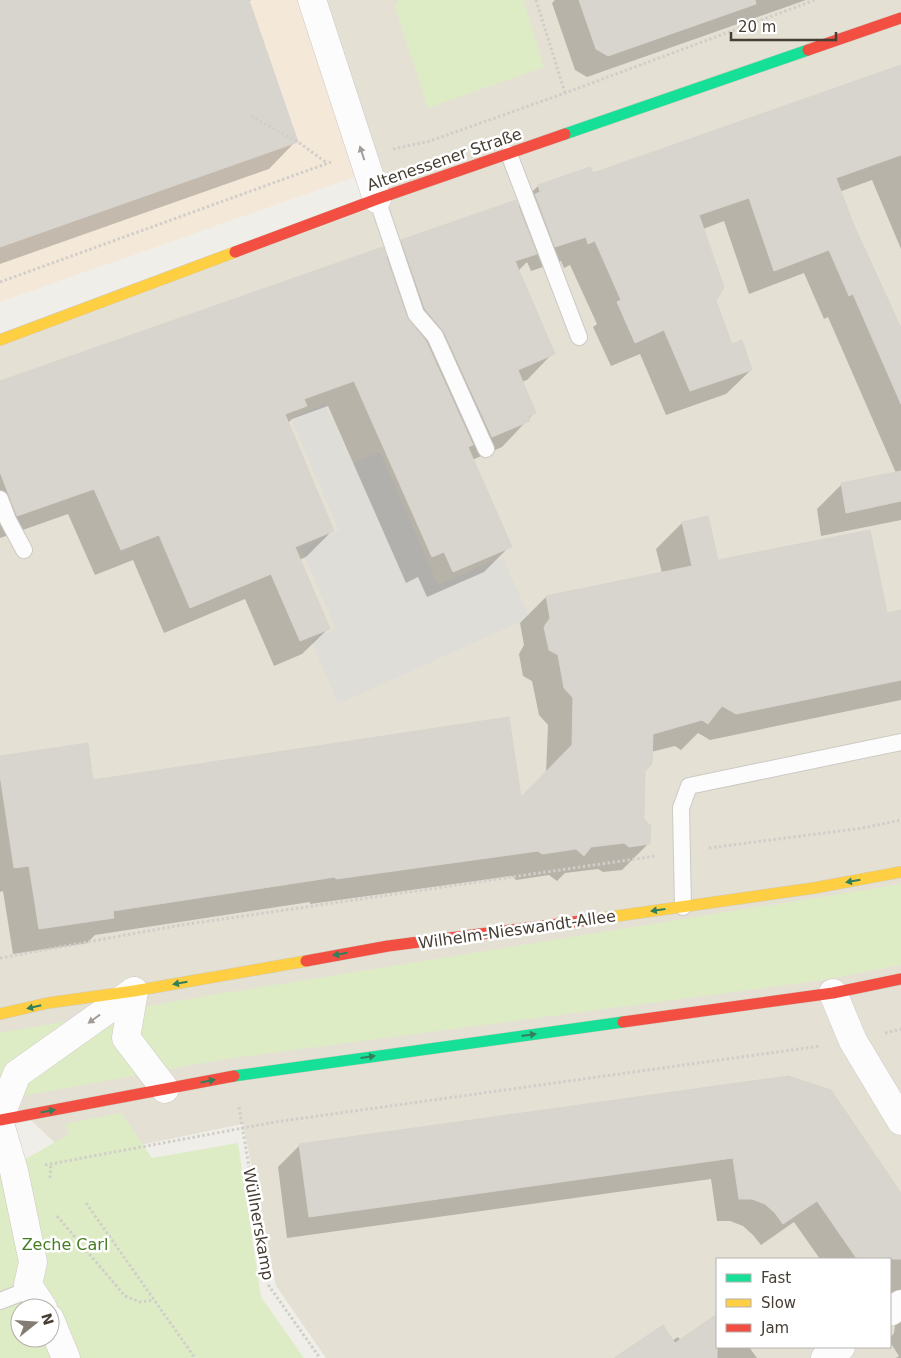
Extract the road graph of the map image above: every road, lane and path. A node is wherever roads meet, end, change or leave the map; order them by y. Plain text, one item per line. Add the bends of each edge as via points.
1 (312, 0) edge
2 (536, 0) edge
3 (815, 0) edge
4 (901, 18) edge
5 (565, 93) junction
6 (251, 116) dead end
7 (509, 154) junction
8 (364, 157) junction
9 (328, 163) junction
10 (377, 199) junction
11 (0, 282) edge
12 (579, 337) dead end
13 (0, 340) edge
14 (486, 449) dead end
15 (0, 498) edge
16 (24, 550) dead end
17 (901, 742) edge
18 (901, 820) edge
19 (681, 852) junction
20 (901, 872) edge
21 (683, 907) junction
22 (0, 958) edge
23 (901, 979) edge
24 (134, 991) junction
25 (833, 993) junction
26 (0, 1014) edge
27 (901, 1029) edge
28 (853, 1041) junction
29 (235, 1076) junction
30 (165, 1089) junction
31 (0, 1118) edge
32 (901, 1121) edge
33 (0, 1124) edge
34 (241, 1127) junction
35 (14, 1171) junction
36 (86, 1204) dead end
37 (56, 1214) dead end
38 (28, 1285) junction
39 (36, 1298) edge
40 (153, 1300) junction
41 (0, 1301) edge
42 (60, 1343) edge
43 (840, 1348) edge
44 (66, 1358) edge
45 (195, 1358) edge
46 (320, 1358) edge
47 (825, 1358) edge

8 -> 1 street
2 - 5 path
3 - 5 path
4 - 7 main road, Altenessener Straße
5 - 8 path via 430,141
6 - 9 path
7 - 10 main road, Altenessener Straße
7 - 12 lane
8 - 9 path
8 - 10 street
9 - 11 path
10 - 13 main road, Altenessener Straße
10 - 14 lane via 416,314 435,336
15 - 16 lane
17 - 19 lane via 689,786 681,808
18 - 19 path
19 - 21 lane
19 - 22 path via 175,926
20 -> 21 main road, Wilhelm-Nieswandt-Allee
21 -> 24 main road, Wilhelm-Nieswandt-Allee via 388,946
23 - 25 main road, Wilhelm-Nieswandt-Allee
24 -> 26 main road, Wilhelm-Nieswandt-Allee
24 - 30 street via 126,1038
24 -> 31 street, Wilhelm-Nieswandt-Allee via 17,1074
25 - 28 street
29 -> 25 main road, Wilhelm-Nieswandt-Allee
27 - 28 path
28 - 32 street
28 - 34 path
30 -> 29 main road, Wilhelm-Nieswandt-Allee
29 - 34 path, Wüllnerskamp
31 -> 30 main road, Wilhelm-Nieswandt-Allee
33 - 35 street
34 - 35 path
34 - 46 path, Wüllnerskamp via 269,1286
35 - 38 street via 33,1262
36 - 40 path
37 - 40 path via 125,1296 140,1302
38 - 39 street
38 - 41 lane via 18,1294
40 - 45 path
42 - 44 street
43 - 47 street

